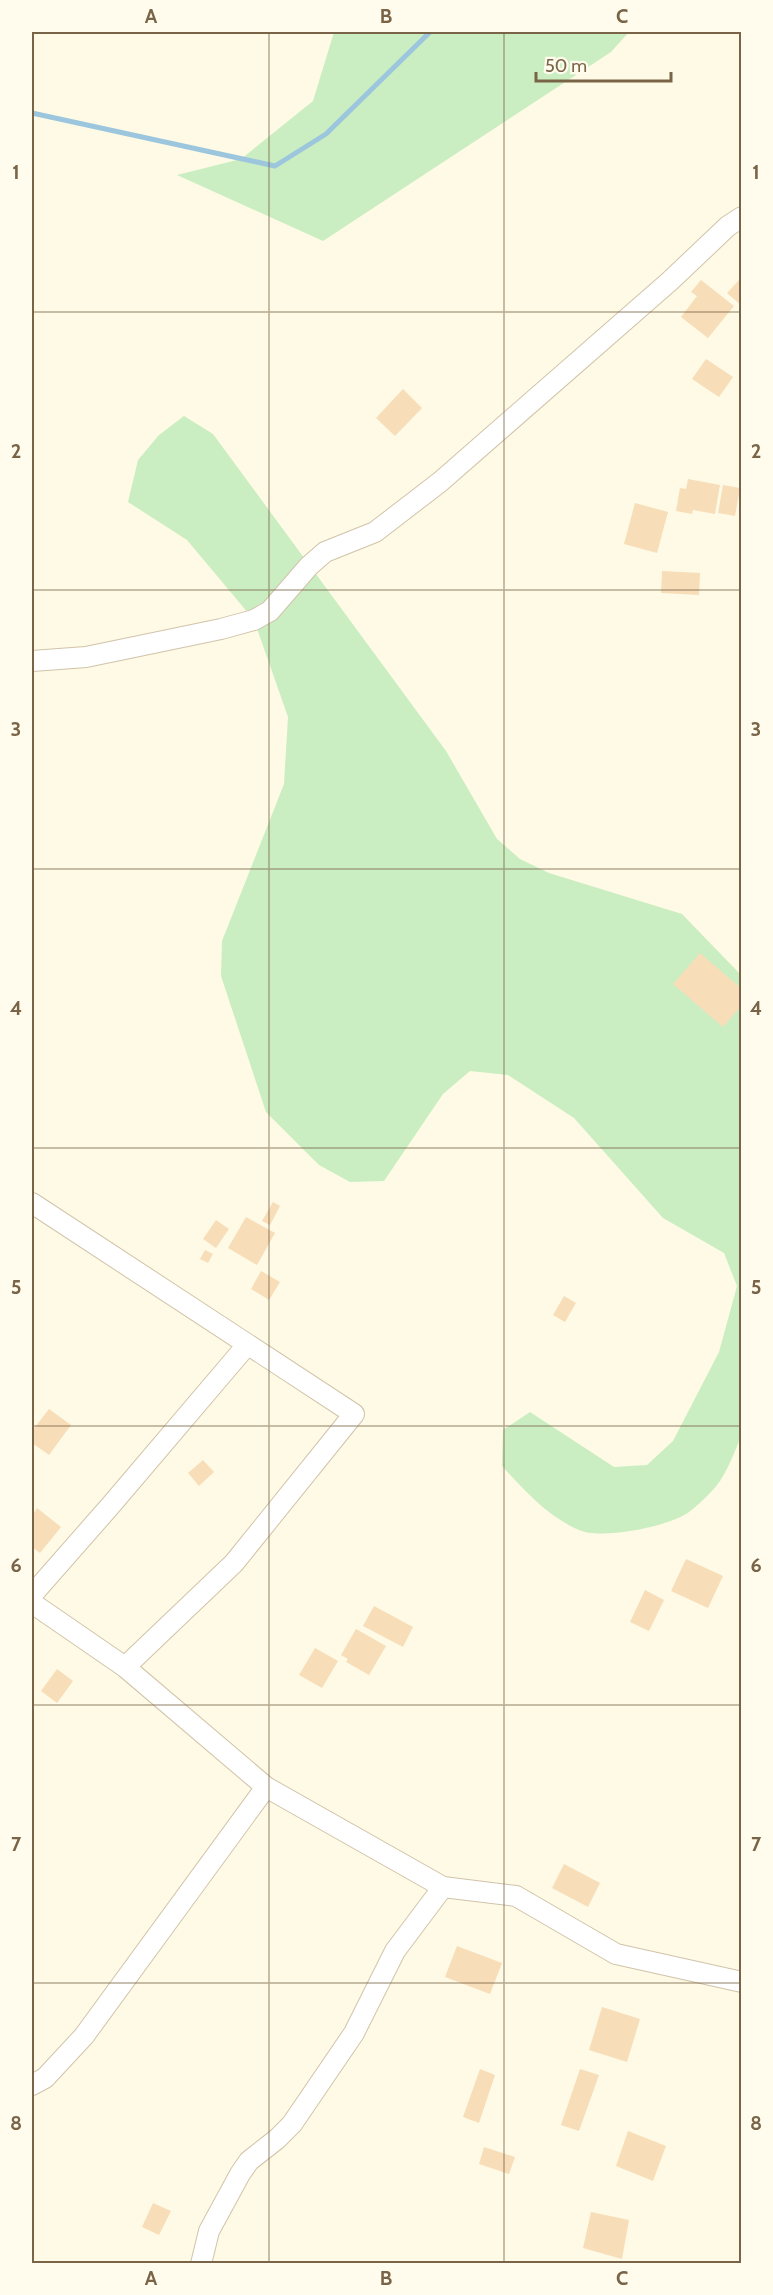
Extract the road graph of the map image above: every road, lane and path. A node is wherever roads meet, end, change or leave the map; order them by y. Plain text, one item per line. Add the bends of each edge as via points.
1 (741, 217) edge
2 (32, 661) edge
3 (32, 1203) edge
4 (247, 1345) junction
5 (32, 1594) edge
6 (32, 1604) edge
7 (125, 1667) junction
8 (266, 1787) junction
9 (443, 1887) junction
10 (741, 1982) edge
11 (32, 2085) edge
12 (201, 2264) edge

1 - 2 street via 440,482 375,532 325,552 270,610 254,620 221,629 86,657
3 - 4 street
4 - 5 street
4 - 7 street via 354,1414 234,1563
6 - 7 street
7 - 8 street
8 - 9 street
8 - 11 street via 84,2036 45,2078
9 - 10 street via 516,1896 616,1954
9 - 12 street via 396,1951 354,2032 292,2124 249,2161 240,2174 208,2231

